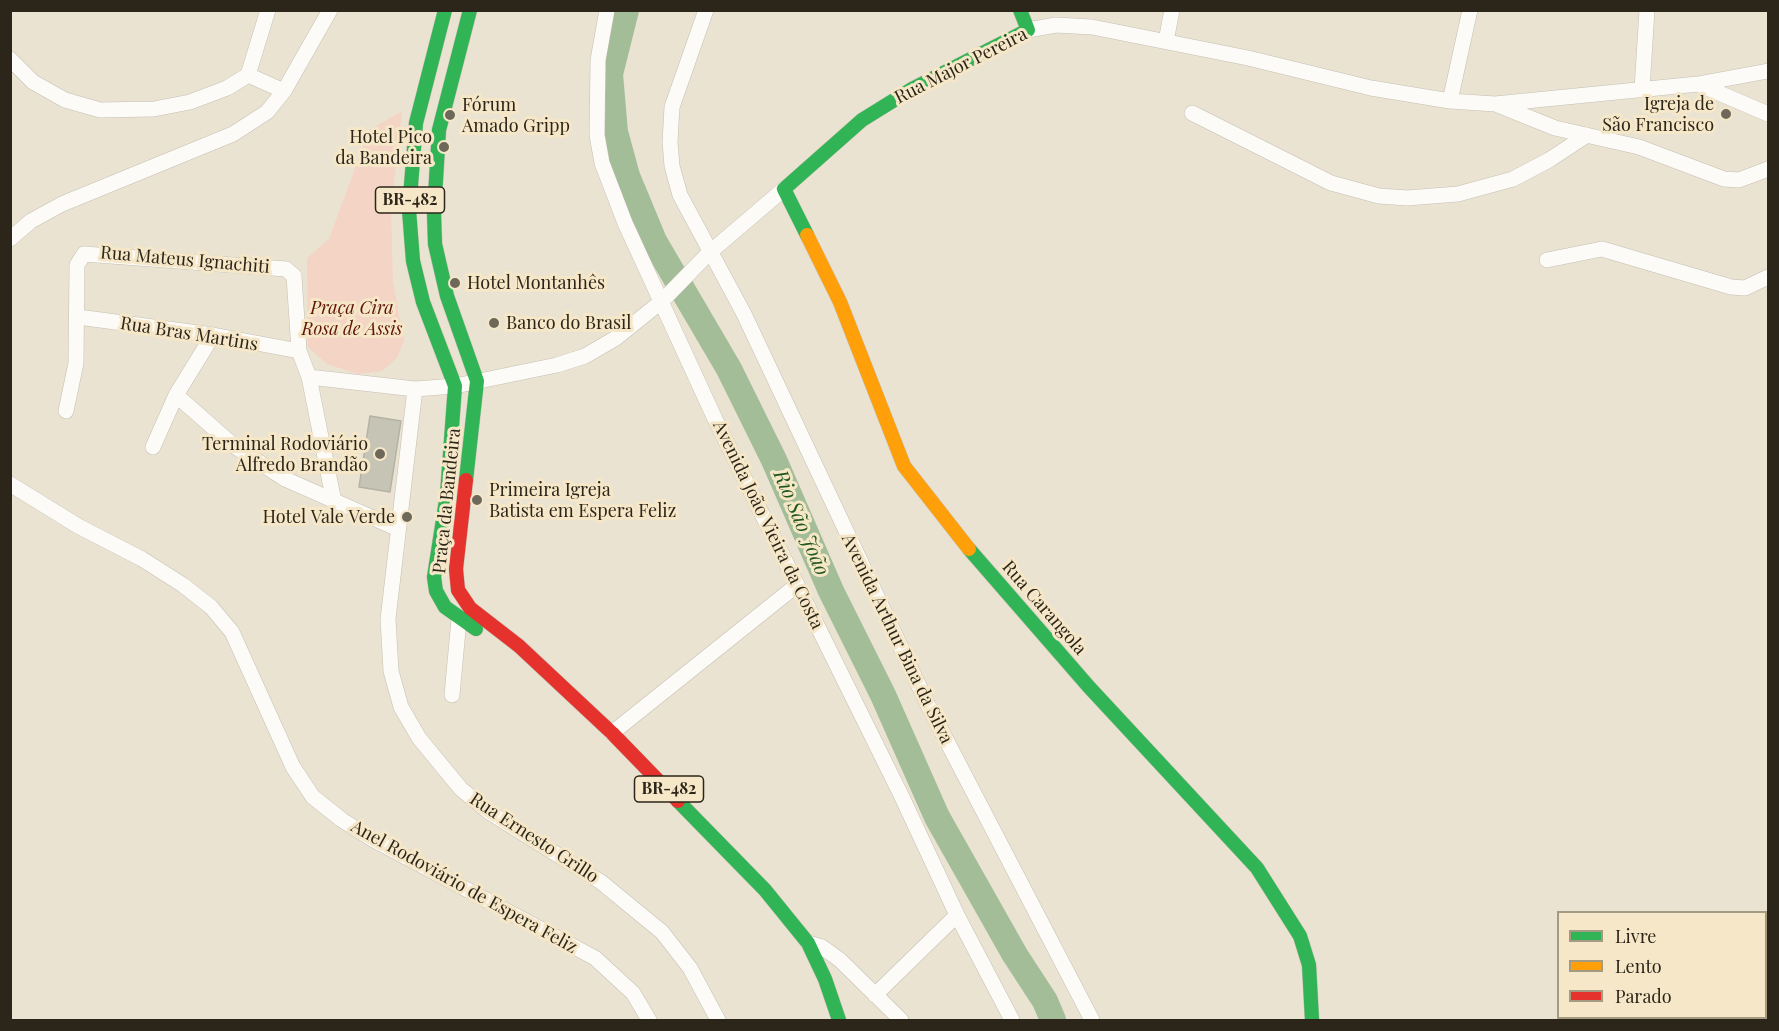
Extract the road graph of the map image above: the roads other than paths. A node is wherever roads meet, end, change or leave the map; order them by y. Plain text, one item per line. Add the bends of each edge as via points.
1 (268, 10) edge
2 (330, 10) edge
3 (445, 10) edge
4 (470, 10) edge
5 (607, 10) edge
6 (706, 10) edge
7 (1020, 10) edge
8 (1172, 10) edge
9 (1470, 10) edge
10 (1647, 10) edge
11 (1028, 30) junction
12 (1167, 41) junction
13 (10, 59) edge
14 (1768, 71) edge
15 (248, 75) junction
16 (1698, 84) junction
17 (1642, 89) junction
18 (284, 91) junction
19 (1450, 101) junction
20 (1495, 104) junction
21 (1192, 113) dead end
22 (1768, 114) edge
23 (1587, 135) junction
24 (1768, 169) edge
25 (784, 189) junction
26 (10, 239) edge
27 (709, 253) junction
28 (1547, 260) dead end
29 (1768, 277) edge
30 (665, 298) junction
31 (78, 317) junction
32 (213, 335) junction
33 (299, 351) junction
34 (309, 377) junction
35 (477, 381) junction
36 (455, 386) junction
37 (415, 389) junction
38 (176, 395) junction
39 (66, 411) dead end
40 (153, 447) dead end
41 (10, 484) edge
42 (334, 502) junction
43 (399, 529) junction
44 (797, 585) junction
45 (459, 619) junction
46 (519, 646) junction
47 (452, 695) dead end
48 (612, 733) junction
49 (957, 915) junction
50 (808, 943) junction
51 (875, 995) junction
52 (648, 1020) edge
53 (718, 1020) edge
54 (839, 1020) edge
55 (901, 1020) edge
56 (1012, 1020) edge
57 (1092, 1020) edge
58 (1312, 1020) edge

1 - 15 street
2 - 18 street
3 - 36 main road, BR-482 via 416,123 409,210 413,261 423,302
4 - 35 main road, BR-482 via 439,130 434,213 435,244 447,296
5 - 30 street, Avenida João Vieira da Costa via 598,60 597,135 602,163 625,223
6 - 27 street, Avenida Arthur Bina da Silva via 672,107 670,142 680,195
7 - 11 main road
8 - 12 street
9 - 19 street
10 - 17 street
11 - 12 street, Rua Major Pereira via 1056,25 1092,27
11 - 25 main road, Rua Major Pereira via 912,88 872,114
12 - 19 street, Rua Major Pereira via 1371,88
13 - 15 street via 33,82 64,100 100,110 154,109 190,102
14 - 16 street, Rua Major Pereira
15 - 18 street
16 - 17 street, Rua Major Pereira
16 - 22 street
17 - 20 street, Rua Major Pereira
18 - 26 street via 267,112 233,134 62,204 31,221
19 - 20 street, Rua Major Pereira
20 - 23 street via 1555,128
21 - 23 street via 1331,183 1379,196 1407,198 1458,194 1513,179
23 - 24 street via 1639,147 1724,179 1739,180
25 - 27 street, Rua Major Pereira
25 - 58 main road, Rua Carangola via 840,303 904,466 969,549 1089,687 1257,868 1300,936 1309,965
27 - 30 street, Rua Major Pereira
27 - 57 street, Avenida Arthur Bina da Silva via 758,344 943,735
28 - 29 street via 1602,249 1731,287 1745,288
30 - 35 street, Rua Major Pereira via 616,338 585,356
30 - 44 street, Avenida João Vieira da Costa via 715,419
31 - 32 street, Rua Bras Martins
31 - 33 street, Rua Mateus Ignachiti via 78,261 84,254 281,268 293,273
31 - 39 street via 76,363
32 - 33 street, Rua Bras Martins
32 - 38 street
33 - 34 street
34 - 37 street
34 - 42 street
35 - 36 street, Rua Major Pereira
35 - 46 main road, Praça da Bandeira / BR-482 via 456,583 470,608
36 - 37 street
36 - 45 main road, Praça da Bandeira / BR-482 via 447,494 434,577 445,607
37 - 43 street, Rua Ernesto Grillo
38 - 40 street
38 - 42 street via 234,446 285,479
41 - 52 street, Anel Rodoviário de Espera Feliz via 142,559 211,607 232,632 293,767 314,797 372,839 595,958 633,993
42 - 43 street
43 - 53 street, Rua Ernesto Grillo via 388,619 389,651 401,707 419,738 461,789 489,812 601,882 662,932 690,968
44 - 48 street
44 - 49 street, Avenida João Vieira da Costa
45 - 46 main road, Praça da Bandeira / BR-482
45 - 47 street
46 - 48 main road, BR-482
48 - 50 main road, BR-482 via 765,890
49 - 51 street
49 - 56 street, Avenida João Vieira da Costa
50 - 51 street via 833,953
50 - 54 main road, BR-482
51 - 55 street

